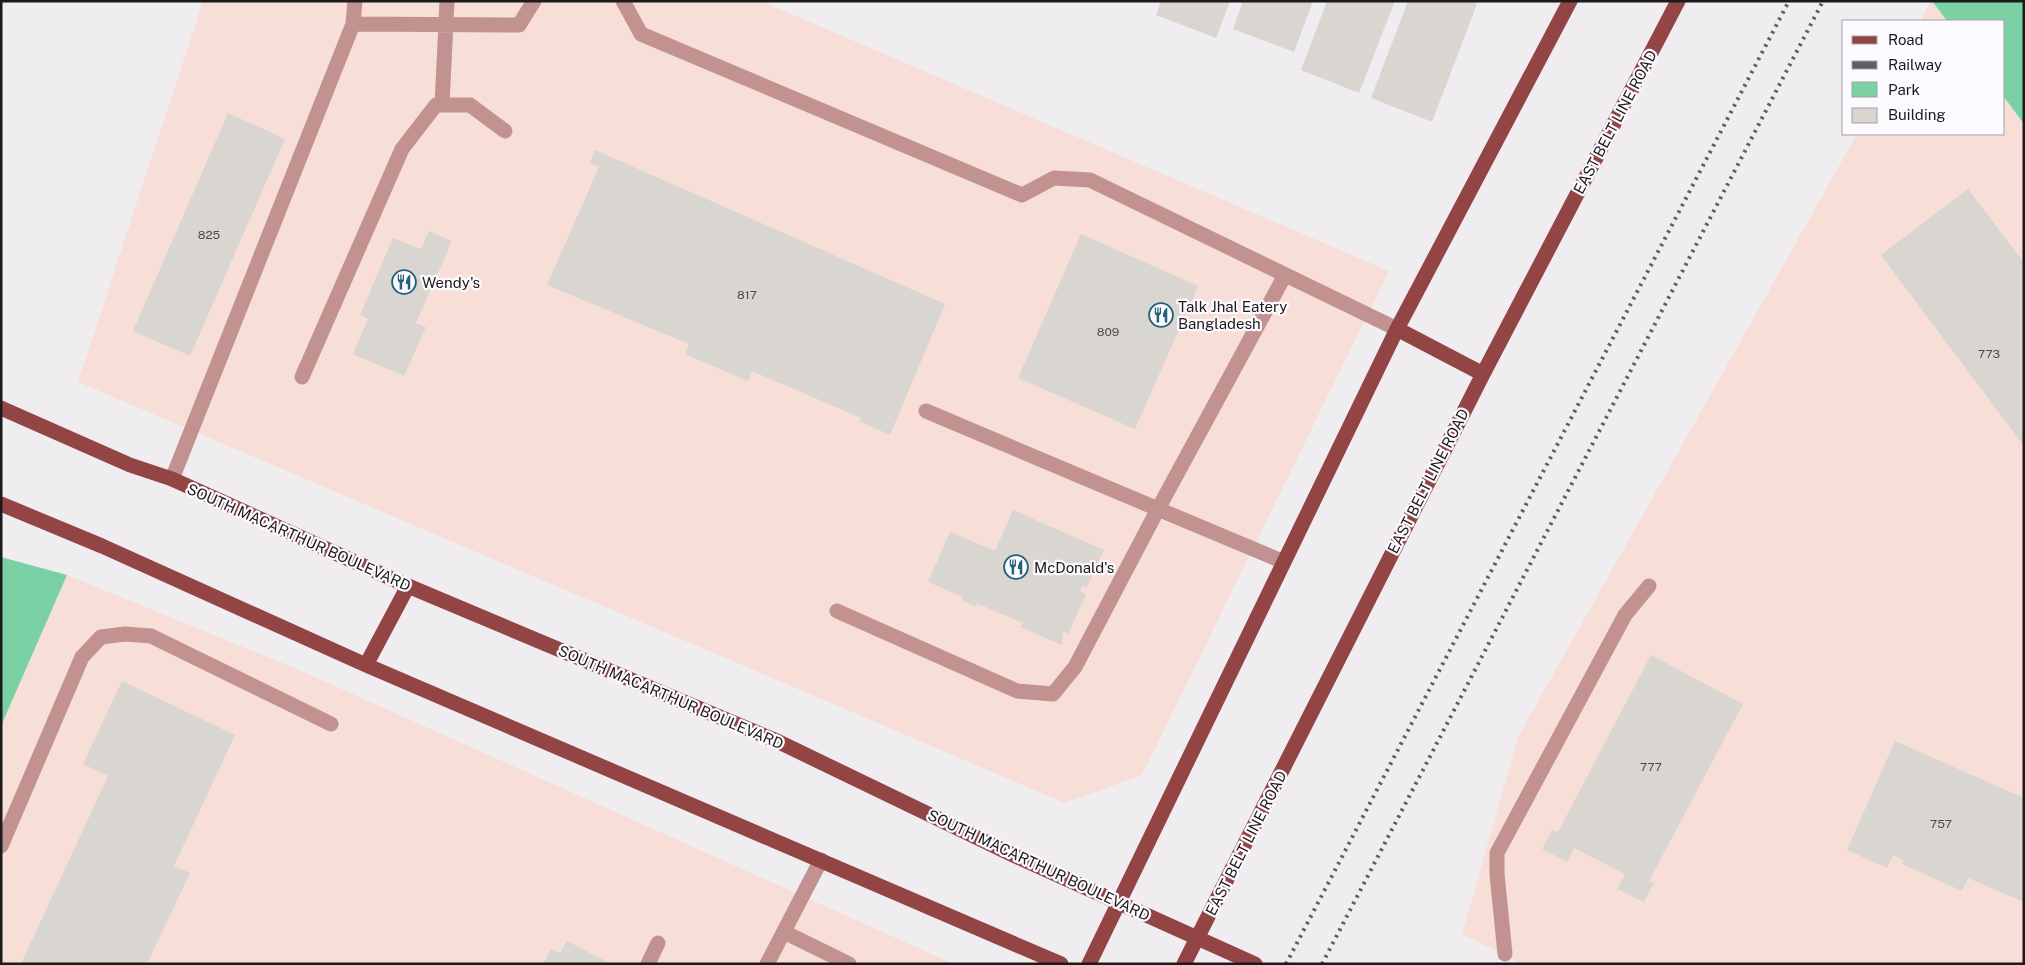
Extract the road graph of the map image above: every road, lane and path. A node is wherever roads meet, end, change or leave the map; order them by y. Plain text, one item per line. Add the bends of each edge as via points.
1 (355, 1) edge
2 (447, 1) edge
3 (534, 1) edge
4 (623, 1) edge
5 (1570, 1) edge
6 (1678, 1) edge
7 (354, 24) junction
8 (445, 25) junction
9 (442, 105) junction
10 (505, 131) dead end
11 (1286, 275) junction
12 (1397, 329) junction
13 (1483, 374) junction
14 (302, 377) dead end
15 (1, 408) edge
16 (926, 411) dead end
17 (172, 479) junction
18 (1, 504) edge
19 (1158, 509) junction
20 (1284, 562) junction
21 (408, 586) junction
22 (1649, 586) dead end
23 (837, 610) dead end
24 (366, 665) junction
25 (331, 724) dead end
26 (1, 846) edge
27 (821, 860) junction
28 (1120, 903) junction
29 (784, 932) junction
30 (1198, 938) junction
31 (658, 943) dead end
32 (1504, 954) dead end
33 (648, 964) edge
34 (767, 964) edge
35 (849, 964) edge
36 (1061, 964) edge
37 (1089, 964) edge
38 (1184, 964) edge
39 (1255, 964) edge

1 - 7 lane
2 - 8 lane
3 - 8 lane via 519,26
4 - 11 lane via 641,34 1022,195 1054,178 1090,180
5 - 12 main road
6 - 13 main road, EAST BELT LINE ROAD
7 - 8 lane
7 - 17 lane
8 - 9 lane
9 - 10 lane via 470,105
9 - 14 lane via 436,105 402,149
11 - 12 lane
11 - 19 lane
12 - 13 main road
12 - 20 main road
13 - 30 main road, EAST BELT LINE ROAD
15 - 17 main road, SOUTH MACARTHUR BOULEVARD via 130,465
16 - 19 lane
17 - 21 main road, SOUTH MACARTHUR BOULEVARD
18 - 24 main road
19 - 20 lane
19 - 23 lane via 1075,667 1053,694 1017,691
20 - 28 main road
21 - 24 main road
21 - 28 main road, SOUTH MACARTHUR BOULEVARD via 778,742
22 - 32 lane via 1625,615 1497,853
24 - 27 main road
25 - 26 lane via 151,636 125,634 101,637 82,657
27 - 29 lane
27 - 36 main road
28 - 30 main road, SOUTH MACARTHUR BOULEVARD
28 - 37 main road
29 - 34 lane
29 - 35 lane
30 - 38 main road, EAST BELT LINE ROAD
30 - 39 main road, SOUTH MACARTHUR BOULEVARD
31 - 33 lane

